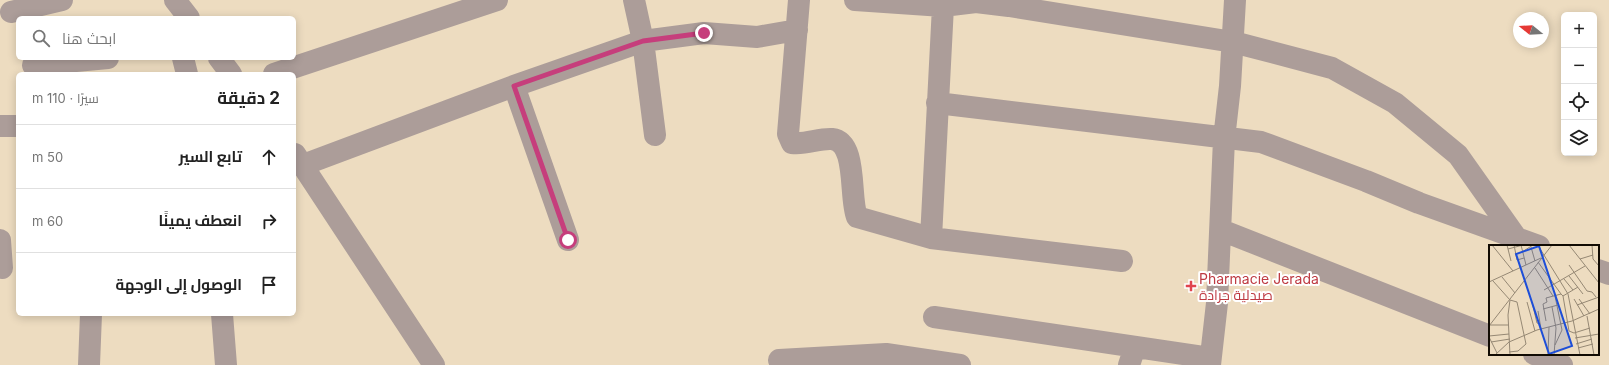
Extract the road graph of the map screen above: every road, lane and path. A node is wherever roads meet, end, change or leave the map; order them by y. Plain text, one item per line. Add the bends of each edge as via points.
1 (62, 0) edge
2 (170, 0) edge
3 (175, 0) edge
4 (497, 0) edge
5 (634, 0) edge
6 (799, 0) edge
7 (855, 0) edge
8 (1235, 0) edge
9 (943, 6) junction
10 (11, 12) dead end
11 (174, 16) edge
12 (187, 16) edge
13 (797, 30) junction
14 (643, 41) junction
15 (1233, 42) junction
16 (86, 60) edge
17 (184, 60) edge
18 (221, 60) edge
19 (32, 65) dead end
20 (186, 72) edge
21 (230, 72) edge
22 (280, 72) edge
23 (514, 86) junction
24 (937, 103) junction
25 (0, 126) edge
26 (16, 126) edge
27 (655, 135) dead end
28 (1224, 139) junction
29 (299, 159) edge
30 (1221, 230) junction
31 (1516, 237) junction
32 (931, 238) junction
33 (0, 240) edge
34 (568, 240) dead end
35 (1536, 245) edge
36 (1122, 261) dead end
37 (7, 269) edge
38 (1599, 270) edge
39 (1609, 274) edge
40 (91, 316) edge
41 (222, 316) edge
42 (934, 317) dead end
43 (1489, 336) edge
44 (1537, 355) edge
45 (1132, 356) edge
46 (779, 360) dead end
47 (1210, 362) edge
48 (89, 365) edge
49 (226, 365) edge
50 (434, 365) edge
51 (960, 365) edge
52 (1562, 365) edge

1 - 10 street
2 - 11 street
3 - 12 street
4 - 22 street
5 - 14 street
6 - 13 street
7 - 9 street
8 - 15 street
9 - 15 street via 976,2 1009,6
9 - 24 street
13 - 14 street via 757,37 704,33
13 - 32 street via 788,134 792,143 833,139 844,145 849,154 854,208 858,217
14 - 23 street
14 - 27 street
15 - 28 street
15 - 31 street via 1332,68 1395,103 1458,155
16 - 19 street
17 - 20 street
18 - 21 street
23 - 29 street
23 - 34 street
24 - 28 street
24 - 32 street
25 - 26 street
28 - 30 street
28 - 31 street via 1261,142 1419,203
29 - 50 street
30 - 43 street
30 - 47 street via 1218,303
31 - 35 street
32 - 36 street
33 - 37 street
38 - 39 street
40 - 48 street
41 - 49 street
42 - 45 street
44 - 52 street
45 - 47 street
46 - 51 street via 886,354

